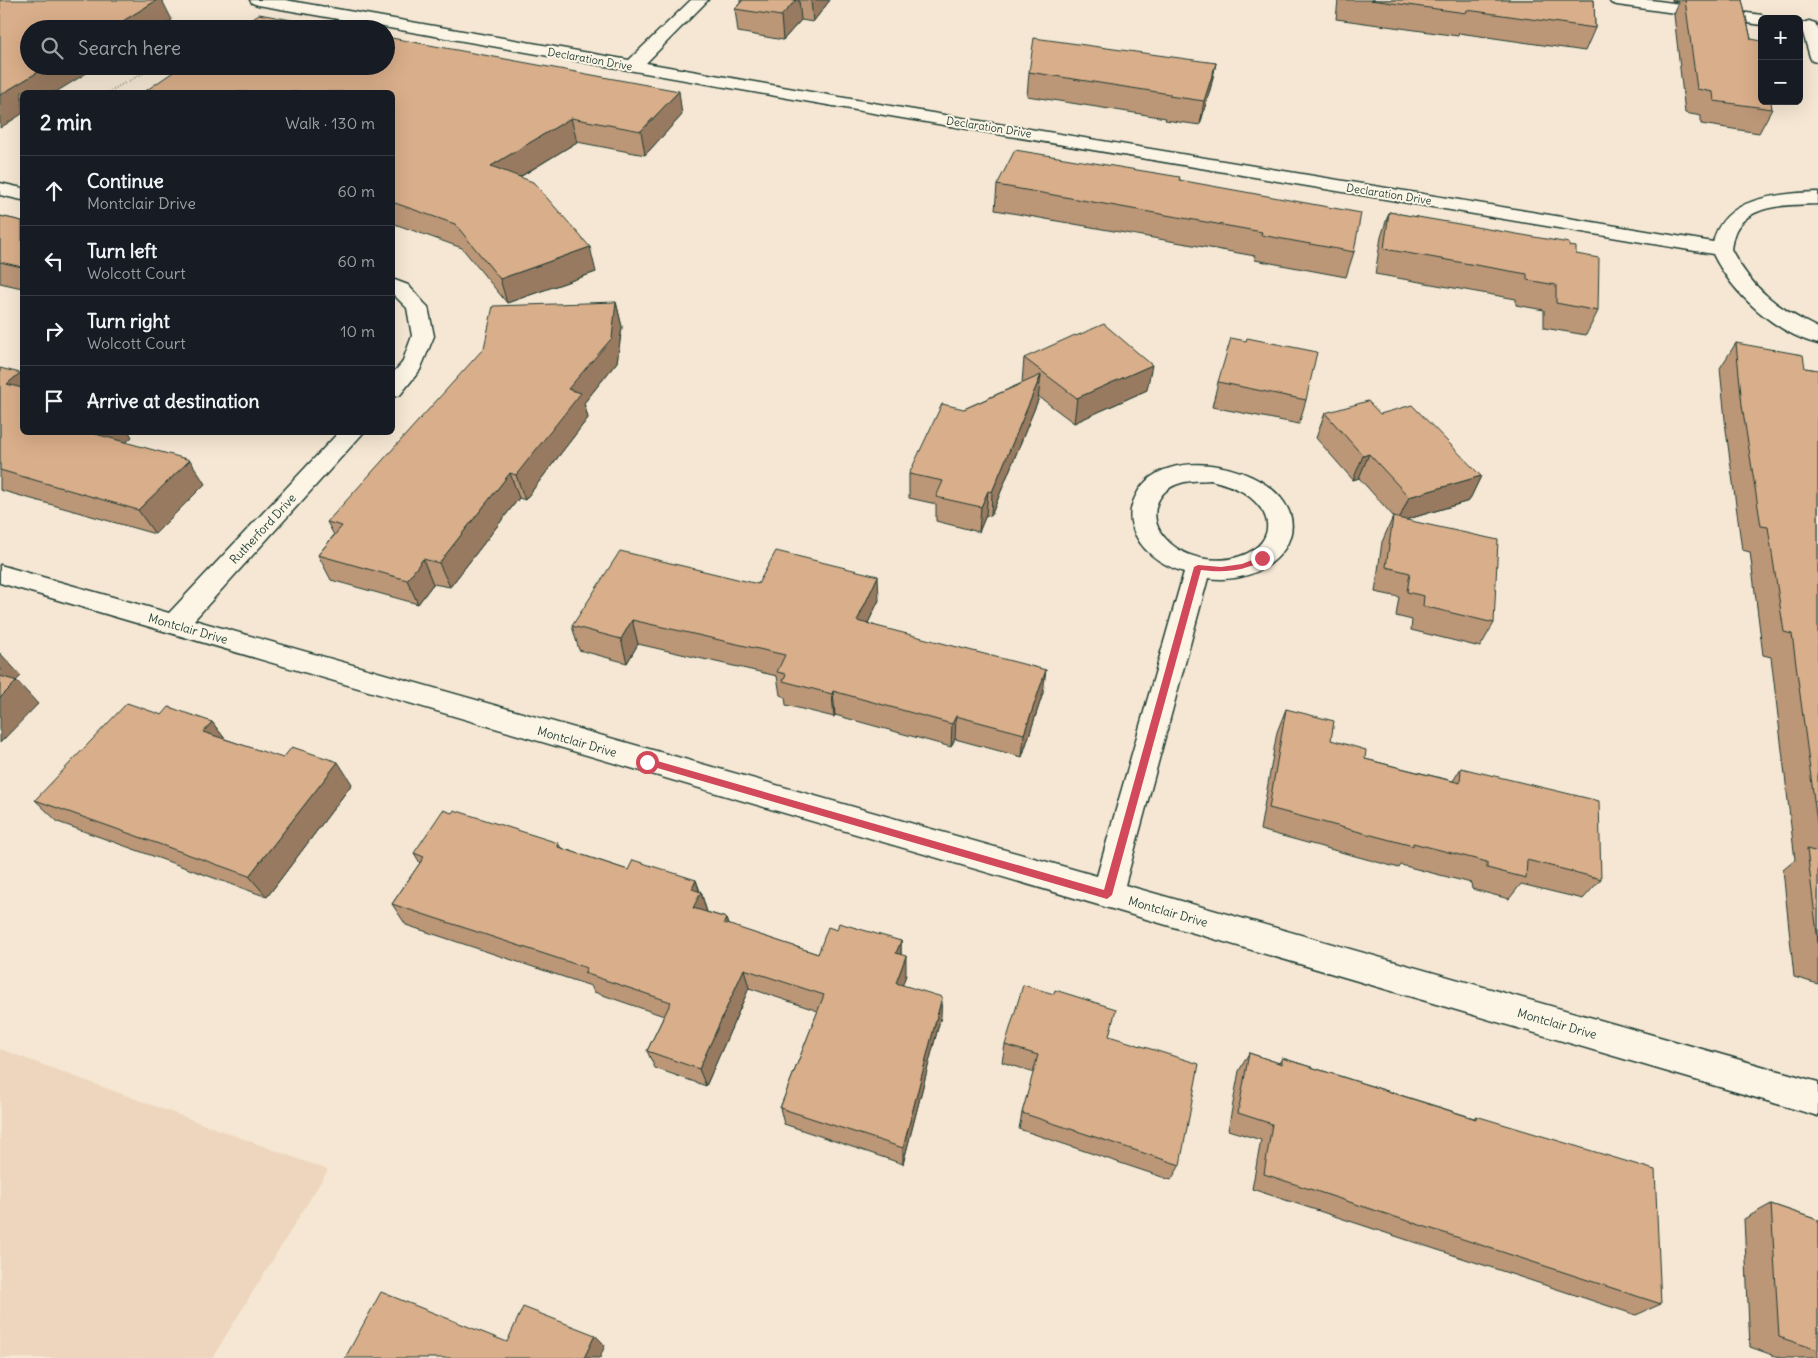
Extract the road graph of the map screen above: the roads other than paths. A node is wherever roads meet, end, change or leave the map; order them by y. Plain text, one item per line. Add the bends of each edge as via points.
1 (258, 0) edge
2 (700, 0) edge
3 (1618, 0) edge
4 (290, 2) edge
5 (1758, 19) edge
6 (386, 20) edge
7 (395, 22) edge
8 (1809, 26) edge
9 (1818, 57) edge
10 (633, 66) junction
11 (0, 189) edge
12 (20, 194) edge
13 (1818, 198) edge
14 (1722, 249) junction
15 (395, 286) edge
16 (1818, 337) edge
17 (395, 386) edge
18 (350, 435) edge
19 (1198, 567) junction
20 (0, 574) edge
21 (173, 625) junction
22 (1107, 895) junction
23 (1818, 1099) edge

1 - 4 street, Declaration Drive
2 - 10 street
3 - 5 street
4 - 6 street, Declaration Drive
7 - 10 street, Declaration Drive
8 - 9 street
10 - 14 street, Declaration Drive
11 - 12 street
13 - 14 street via 1782,201 1751,209 1728,227
14 - 16 street via 1736,278 1758,301
15 - 17 street via 417,308 423,336 412,365
18 - 21 street, Rutherford Drive
19 - 19 street via 1221,570 1244,567 1262,558 1275,546 1280,531 1277,514 1268,499 1252,486 1210,472 1169,478 1153,487 1144,500 1141,516 1146,532 1158,547 1176,559
19 - 22 street
20 - 21 street, Montclair Drive
21 - 22 street, Montclair Drive
22 - 23 street, Montclair Drive

